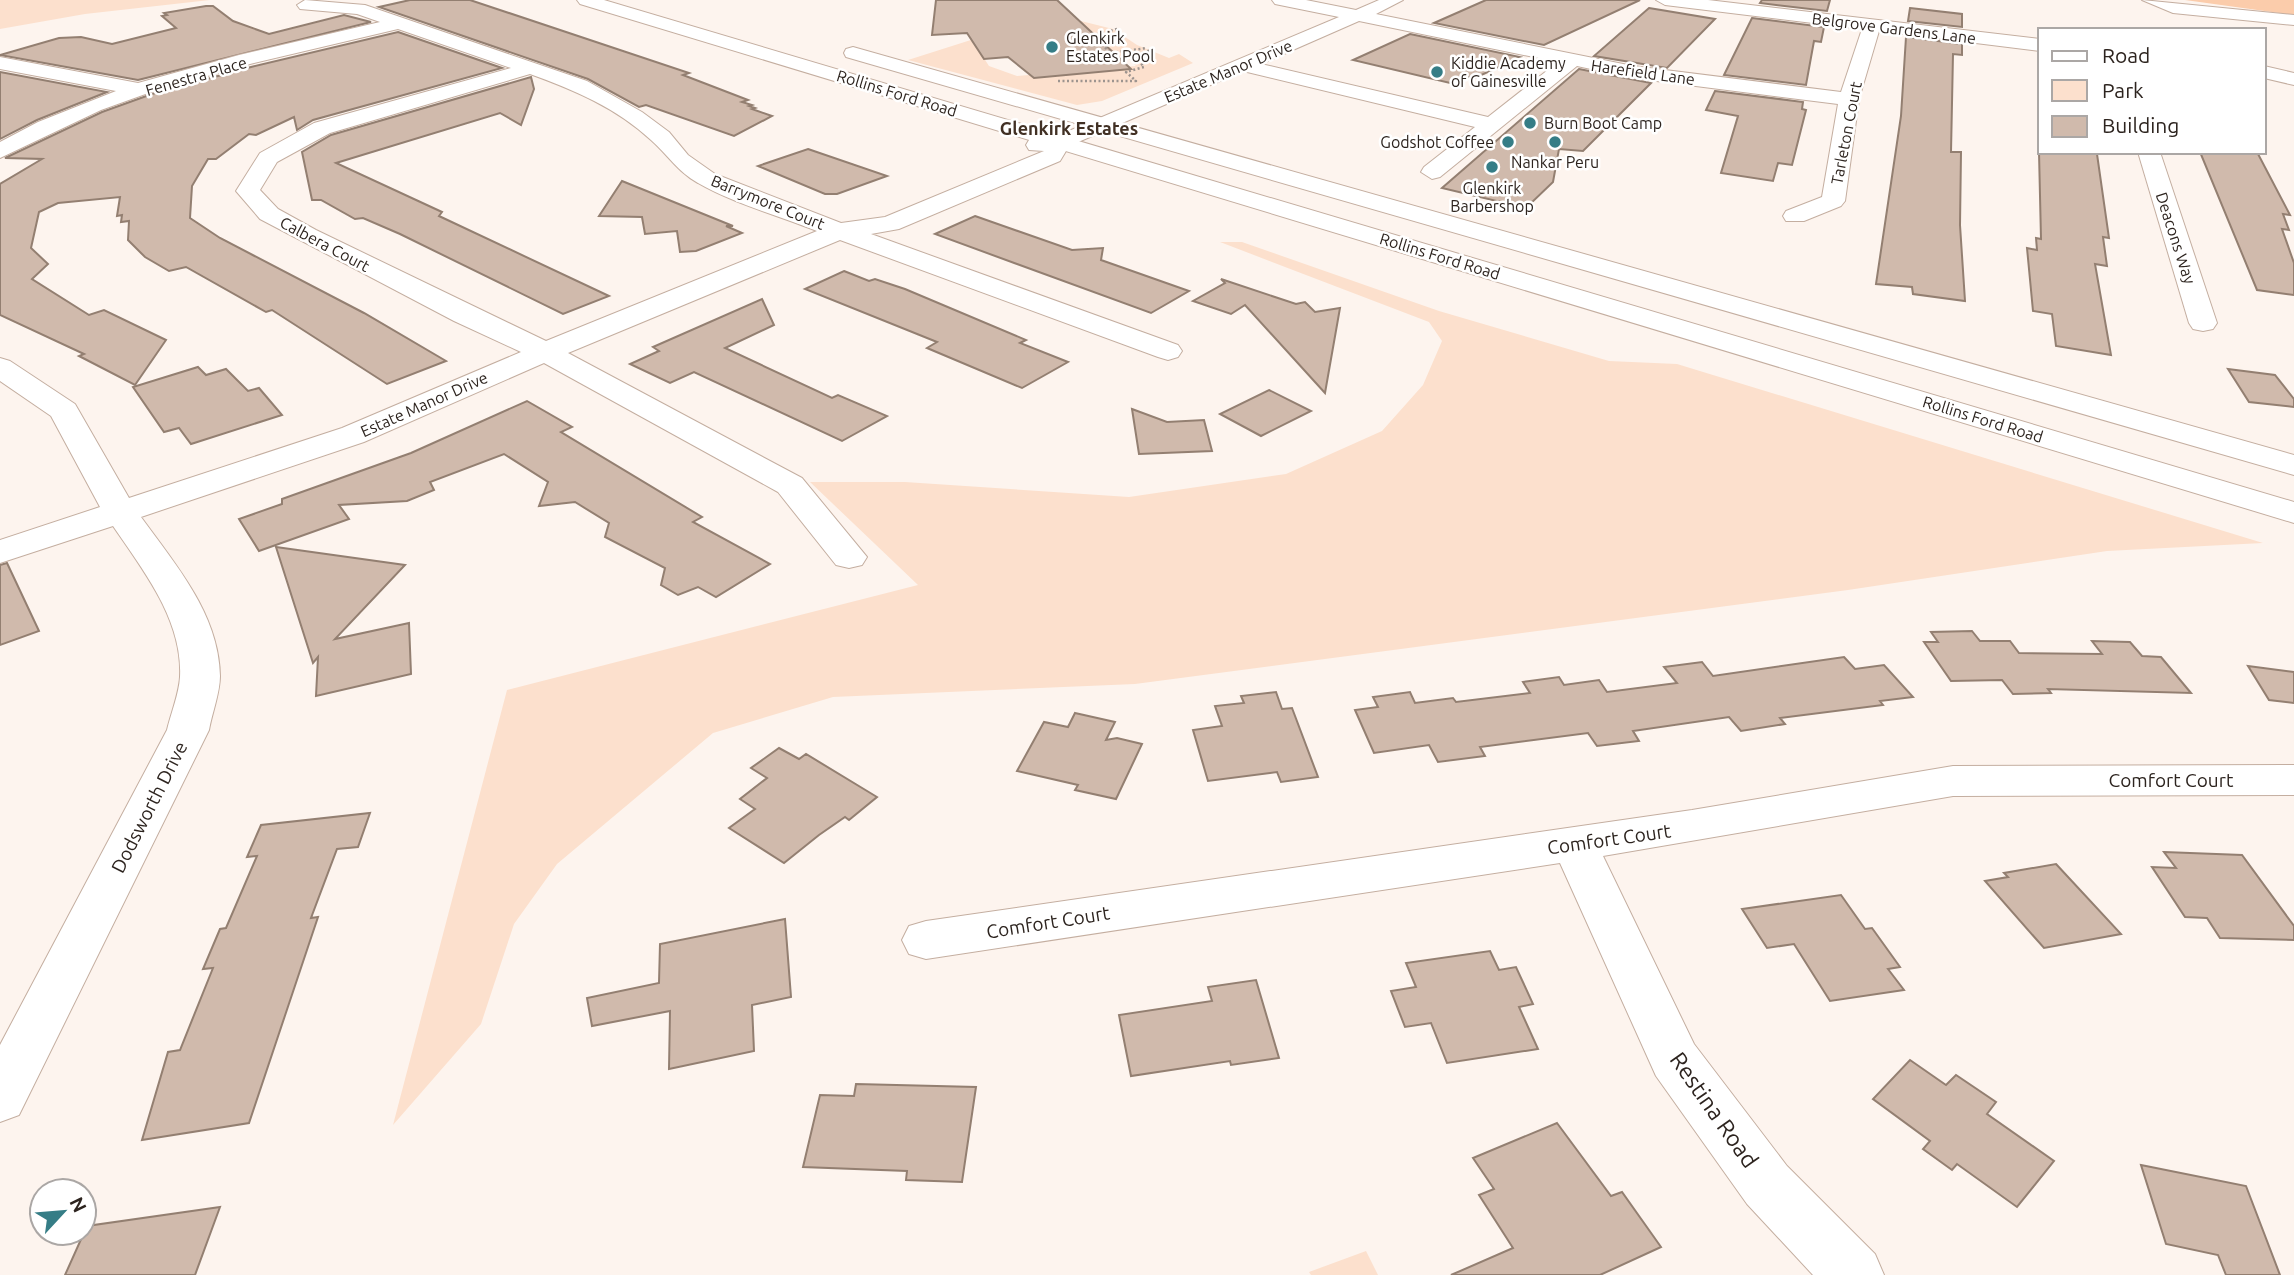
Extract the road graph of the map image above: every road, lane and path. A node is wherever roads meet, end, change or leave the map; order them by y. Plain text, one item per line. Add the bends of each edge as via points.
1 (586, 0) edge
2 (1281, 0) edge
3 (1394, 0) edge
4 (1665, 0) edge
5 (2151, 0) edge
6 (306, 5) dead end
7 (1357, 16) junction
8 (2294, 20) edge
9 (399, 23) junction
10 (1872, 26) junction
11 (1117, 29) dead end
12 (828, 45) dead end
13 (2038, 45) edge
14 (1147, 48) dead end
15 (1152, 50) dead end
16 (1110, 53) junction
17 (1103, 54) dead end
18 (1572, 61) junction
19 (0, 63) edge
20 (1241, 65) junction
21 (531, 68) junction
22 (2266, 72) edge
23 (2294, 79) edge
24 (1049, 83) dead end
25 (144, 91) junction
26 (1849, 99) junction
27 (1104, 124) junction
28 (1493, 125) junction
29 (1061, 142) junction
30 (0, 151) edge
31 (2150, 154) edge
32 (1432, 172) dead end
33 (947, 175) dead end
34 (883, 201) dead end
35 (1795, 216) dead end
36 (839, 231) junction
37 (2203, 323) dead end
38 (545, 352) junction
39 (1168, 352) dead end
40 (0, 367) edge
41 (2294, 465) edge
42 (120, 512) junction
43 (2294, 513) edge
44 (0, 552) edge
45 (849, 557) dead end
46 (2294, 779) edge
47 (1574, 844) junction
48 (926, 940) dead end
49 (15, 1041) edge
50 (0, 1098) edge
51 (1854, 1275) edge

1 - 29 street, Rollins Ford Road
2 - 7 street, Harefield Lane
3 - 7 street, Estate Manor Drive
4 - 10 street, Belgrove Gardens Lane
5 - 8 street via 2173,8
6 - 9 street, Barrymore Court via 359,9
7 - 18 street, Harefield Lane
7 - 20 street, Estate Manor Drive
9 - 21 street, Barrymore Court
9 - 25 street, Fenestra Place
10 - 13 street, Belgrove Gardens Lane
10 - 26 street, Tarleton Court
11 - 16 path via 1094,35
12 - 27 street, Rollins Ford Road
14 - 16 path
15 - 24 path via 1134,55 1143,67 1125,71 1136,81
16 - 17 path
18 - 26 street, Harefield Lane
18 - 28 street
19 - 25 street
20 - 27 street, Estate Manor Drive
20 - 28 street
21 - 36 street, Barrymore Court via 580,85 635,117 661,137 680,160 708,179
21 - 38 street, Calbera Court via 322,128 268,158 248,191 269,214 307,235
22 - 23 street
25 - 30 street, Fenestra Place via 59,122
26 - 35 street, Tarleton Court via 1833,201
27 - 29 street, Estate Manor Drive
27 - 41 street, Rollins Ford Road
28 - 32 street
29 - 33 street, Estate Manor Drive via 1016,147
29 - 36 street, Estate Manor Drive via 1052,156 890,224
29 - 43 street, Rollins Ford Road
31 - 37 street, Deacons Way
34 - 36 street, Estate Manor Drive via 857,212
36 - 38 street, Estate Manor Drive
36 - 39 street, Barrymore Court
38 - 42 street, Estate Manor Drive via 353,435
38 - 45 street via 790,485
40 - 42 street via 64,411
42 - 44 street, Estate Manor Drive
42 - 49 street, Dodsworth Drive via 174,588 193,633 200,677 188,730
46 - 47 street, Comfort Court via 1953,781
47 - 48 street, Comfort Court
47 - 51 street, Restina Road via 1675,1059 1767,1185
49 - 50 street, Dodsworth Drive

